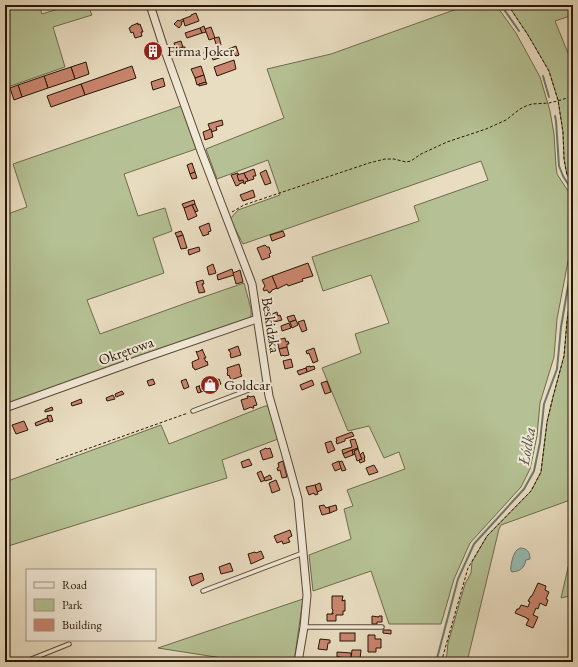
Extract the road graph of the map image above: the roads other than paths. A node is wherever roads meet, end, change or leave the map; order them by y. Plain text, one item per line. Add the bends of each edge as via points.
1 (150, 5) edge
2 (257, 319) junction
3 (266, 383) junction
4 (5, 408) edge
5 (193, 411) road end
6 (303, 553) junction
7 (203, 591) dead end
8 (304, 627) junction
9 (382, 627) dead end
10 (69, 644) dead end
11 (24, 662) edge
12 (298, 662) edge

1 - 2 street, Beskidzka via 225,217 252,284
2 - 3 street, Beskidzka
2 - 4 street, Okrętowa
3 - 5 lane
3 - 6 street, Beskidzka via 298,499
6 - 7 lane
6 - 8 street, Beskidzka via 308,595
8 - 9 lane
8 - 12 street, Beskidzka
10 - 11 lane

